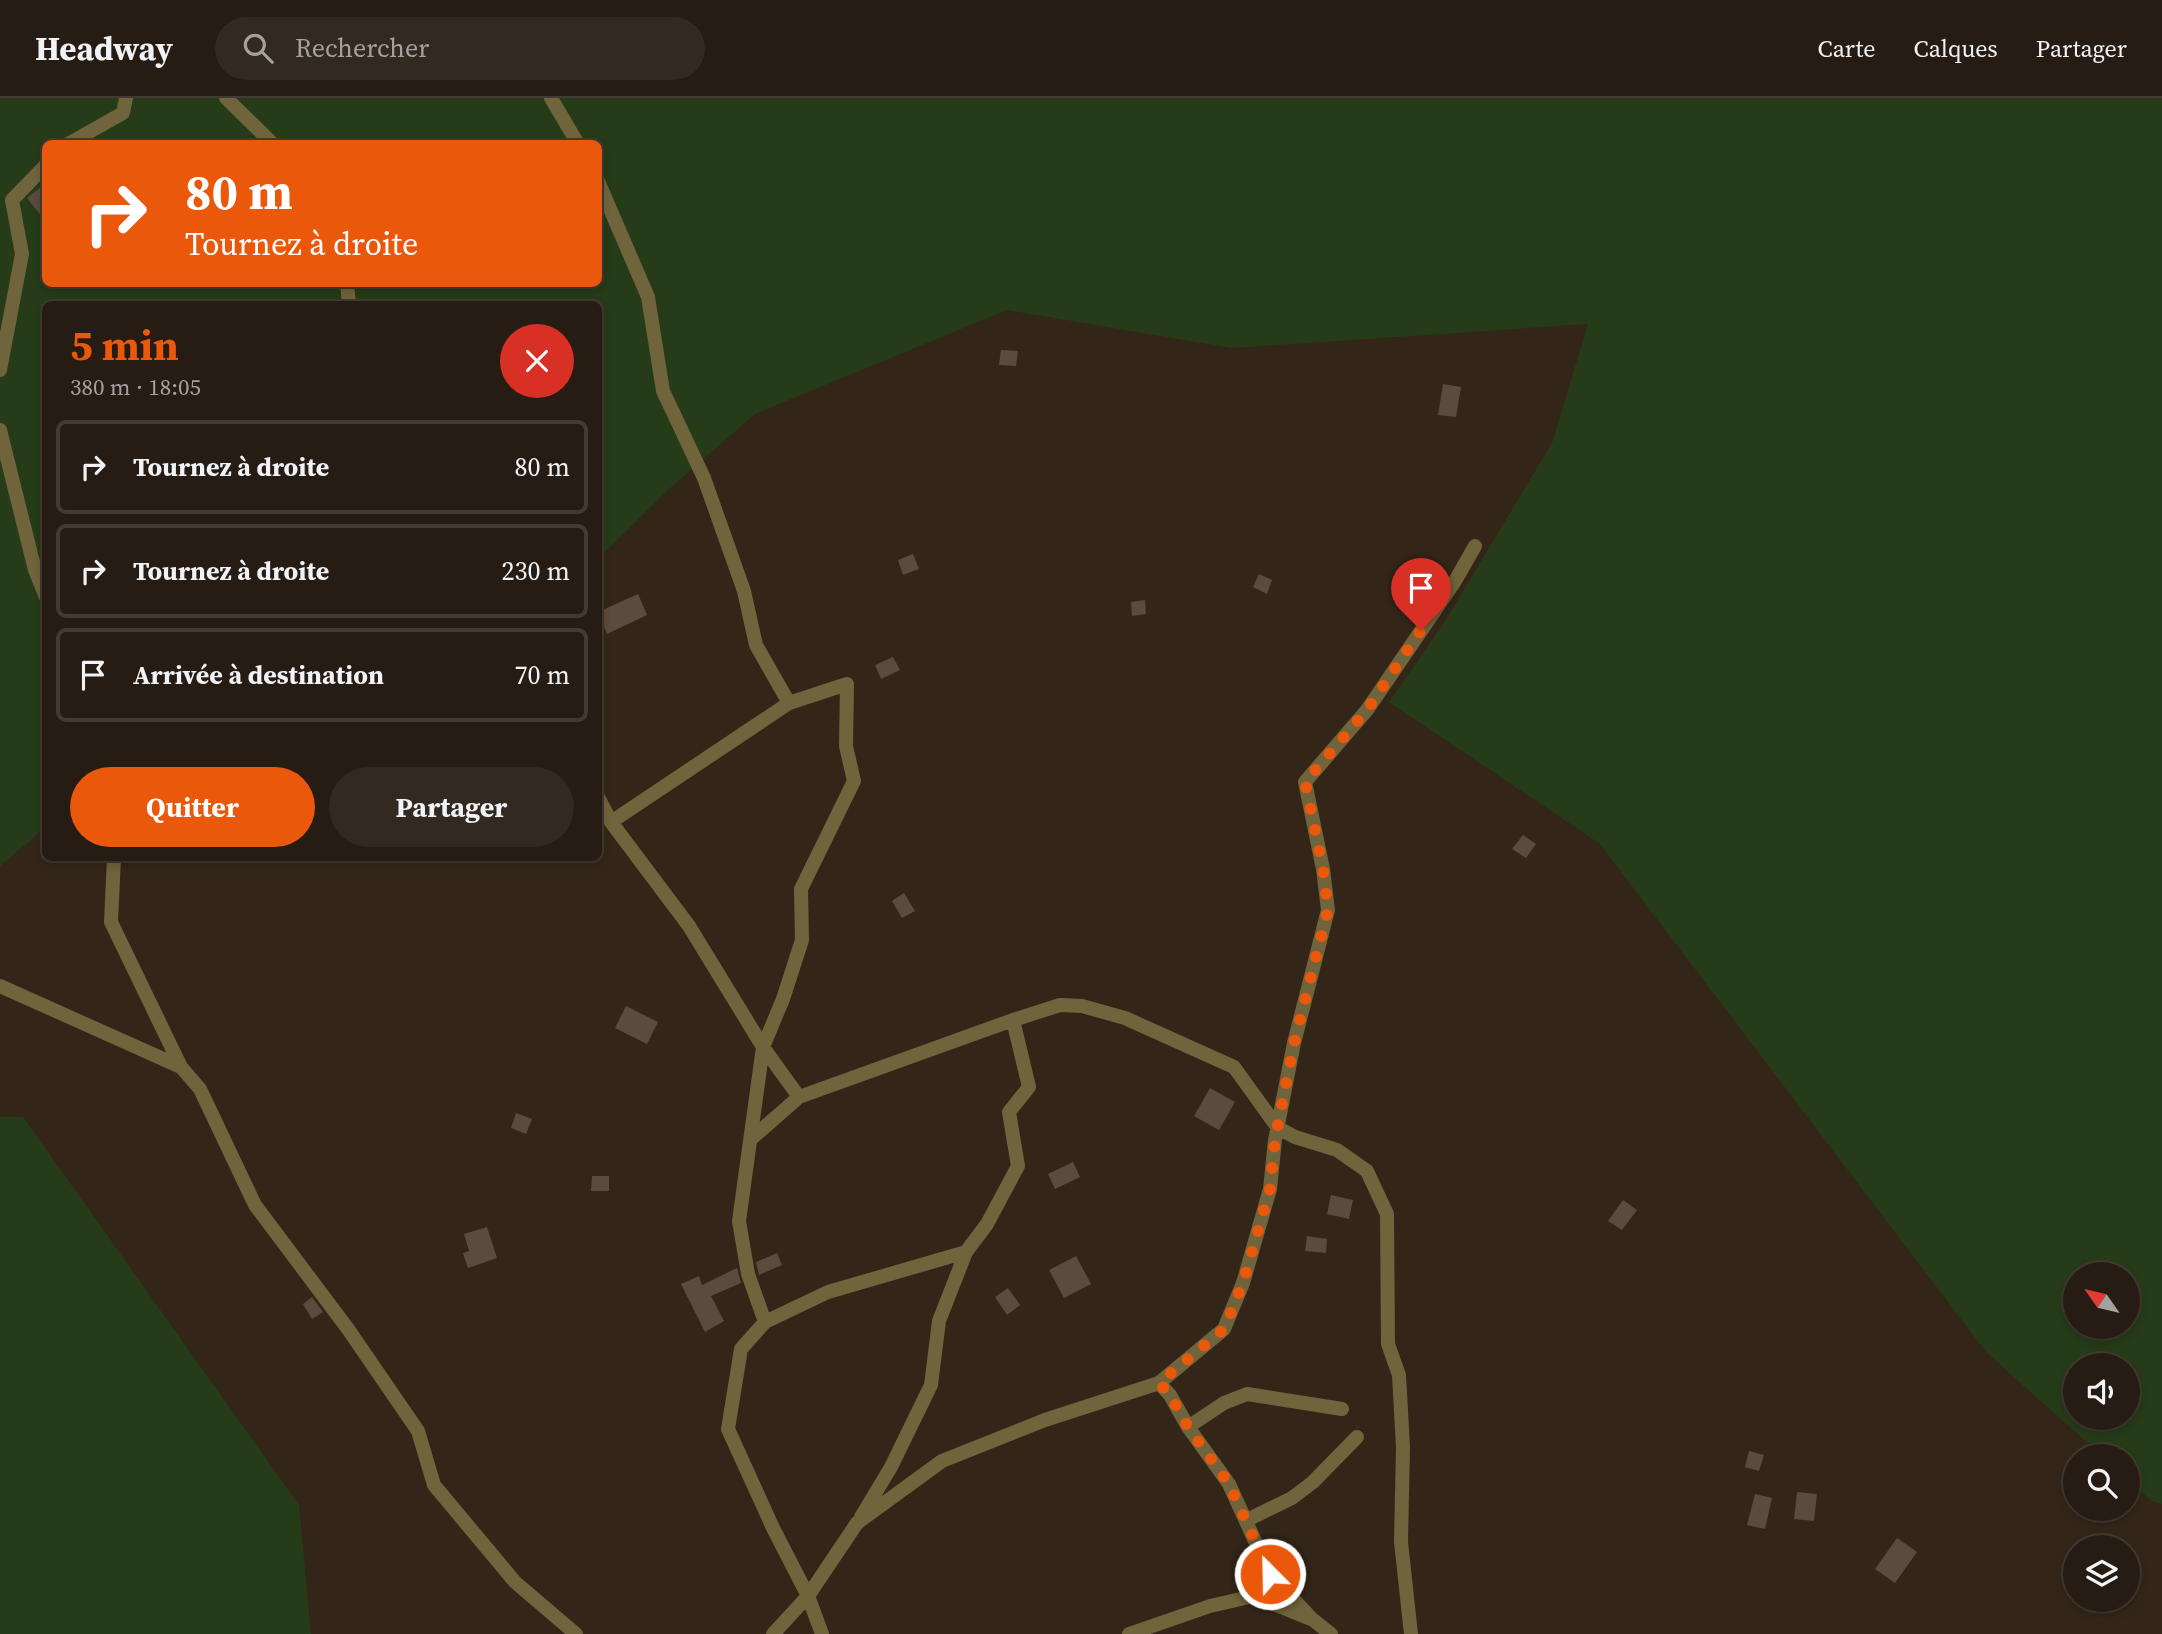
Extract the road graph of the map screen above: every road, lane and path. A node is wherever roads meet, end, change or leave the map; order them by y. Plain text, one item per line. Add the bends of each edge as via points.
1 (126, 98) edge
2 (226, 98) edge
3 (551, 98) edge
4 (75, 140) edge
5 (269, 140) edge
6 (576, 140) edge
7 (42, 169) edge
8 (602, 190) edge
9 (0, 370) edge
10 (0, 430) edge
11 (1475, 546) dead end
12 (42, 587) edge
13 (789, 704) junction
14 (602, 805) edge
15 (611, 822) junction
16 (114, 861) edge
17 (0, 986) edge
18 (1013, 1020) junction
19 (763, 1047) junction
20 (181, 1067) junction
21 (799, 1097) junction
22 (1278, 1128) junction
23 (751, 1139) junction
24 (966, 1252) junction
25 (765, 1322) junction
26 (1159, 1383) junction
27 (1342, 1409) dead end
28 (1188, 1427) junction
29 (1357, 1437) dead end
30 (1247, 1520) junction
31 (857, 1523) junction
32 (808, 1596) junction
33 (1312, 1619) junction
34 (576, 1634) edge
35 (773, 1634) edge
36 (822, 1634) edge
37 (1129, 1634) edge
38 (1331, 1634) edge
39 (1410, 1634) edge

1 - 4 street via 123,113
2 - 5 street
3 - 6 street
7 - 9 street via 12,200 22,254
8 - 13 street via 648,296 663,391 704,478 744,591 756,645
10 - 12 street
11 - 22 street via 1367,710 1305,782 1328,910
13 - 15 street
13 - 19 street via 847,684 846,746 853,781 801,889 802,940
14 - 15 street
15 - 19 street via 689,926
16 - 20 street via 111,922
17 - 20 street
18 - 21 street
18 - 22 street via 1060,1005 1125,1018 1234,1068
18 - 24 street via 1029,1087 1009,1112 1018,1166
19 - 21 street
19 - 23 street
20 - 34 street via 200,1089 255,1205 418,1431 434,1485 514,1582
21 - 23 street
22 - 26 street via 1270,1189 1243,1283 1224,1329
22 - 39 street via 1337,1150 1367,1171 1387,1214 1388,1344 1399,1376 1401,1542
23 - 25 street via 739,1221 748,1274
24 - 25 street via 828,1292
24 - 31 street via 939,1321 931,1385
25 - 32 street via 741,1349 728,1429
26 - 28 street
26 - 31 street via 1045,1420 942,1461
27 - 28 street via 1247,1394
28 - 30 street via 1229,1484
29 - 30 street via 1292,1498
30 - 33 street via 1270,1574
31 - 32 street
32 - 35 street
32 - 36 street
33 - 37 street via 1254,1596
33 - 38 street

